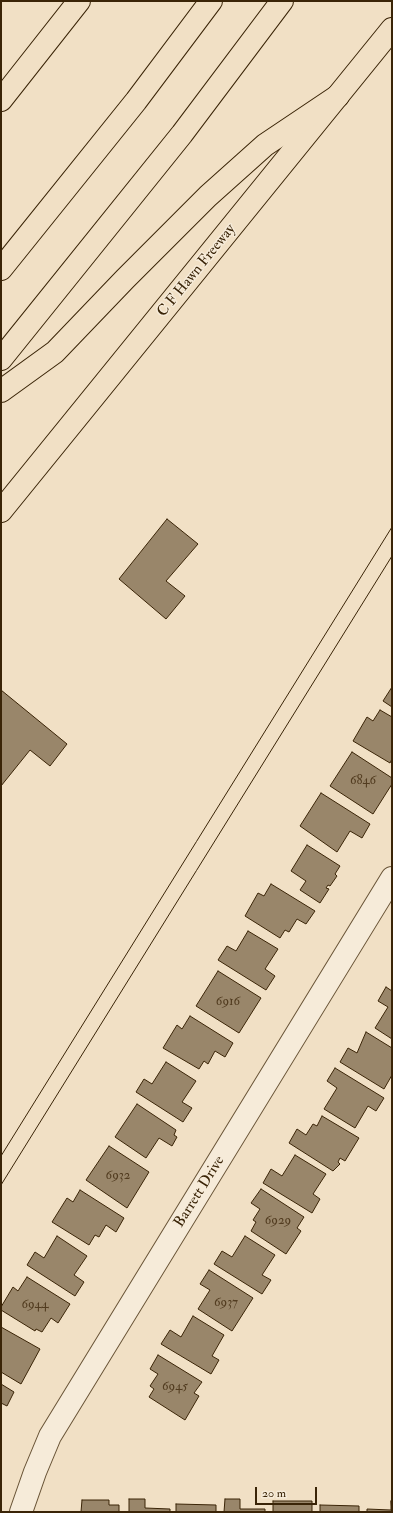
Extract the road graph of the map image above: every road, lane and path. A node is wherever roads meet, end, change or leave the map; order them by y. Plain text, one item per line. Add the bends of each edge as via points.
1 (79, 1) edge
2 (211, 1) edge
3 (282, 1) edge
4 (392, 29) edge
5 (338, 96) junction
6 (1, 100) edge
7 (1, 269) edge
8 (1, 359) edge
9 (1, 391) edge
10 (1, 511) edge
11 (392, 878) edge
12 (21, 1512) edge

1 - 6 main road
2 - 7 main road via 136,101
3 - 8 main road via 182,134
4 - 5 main road, C F Hawn Freeway
5 - 9 main road via 265,145 208,196 55,352
5 - 10 main road, C F Hawn Freeway
11 - 12 street, Barrett Drive via 50,1436

